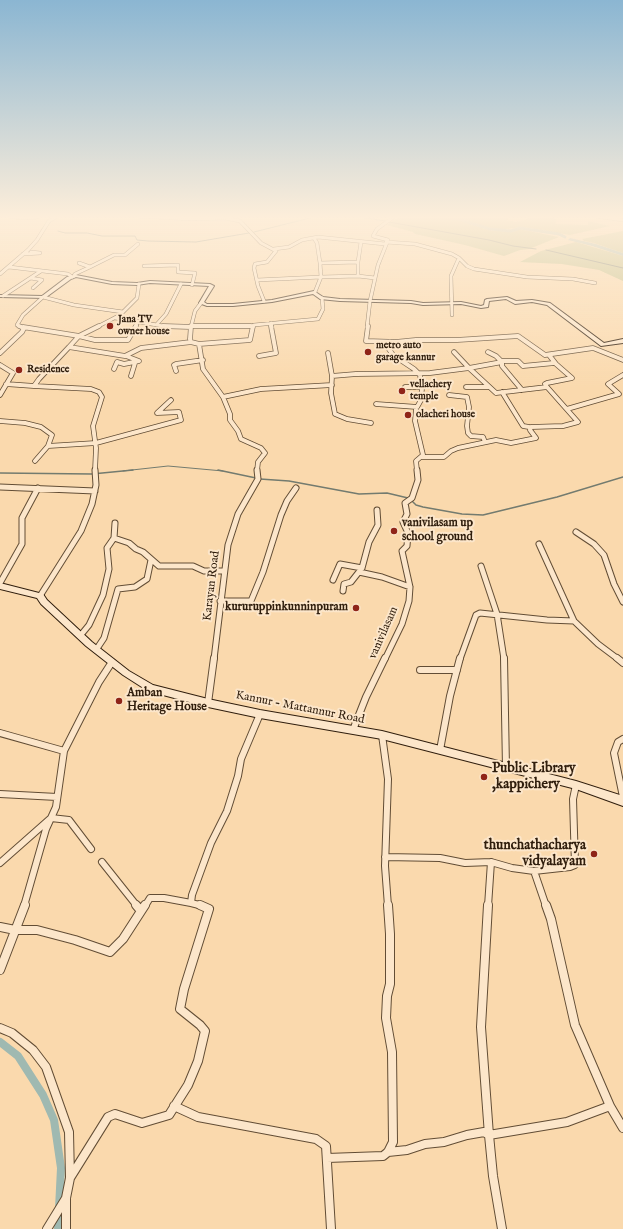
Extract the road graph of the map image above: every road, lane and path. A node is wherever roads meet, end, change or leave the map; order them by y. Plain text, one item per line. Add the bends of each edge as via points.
1 (38, 273) edge
2 (62, 273) edge
3 (76, 273) edge
4 (195, 273) edge
5 (255, 273) edge
6 (321, 273) edge
7 (376, 273) edge
8 (452, 273) edge
9 (506, 273) edge
10 (73, 276) junction
11 (358, 276) joint
12 (321, 277) junction
13 (31, 278) junction
14 (375, 278) junction
15 (257, 280) junction
16 (595, 283) dead end
17 (139, 284) junction
18 (181, 284) junction
19 (192, 285) junction
20 (33, 288) dead end
21 (316, 292) junction
22 (1, 296) edge
23 (43, 297) junction
24 (322, 298) junction
25 (370, 301) junction
26 (264, 302) junction
27 (201, 303) junction
28 (452, 303) junction
29 (123, 312) junction
30 (452, 315) dead end
31 (115, 318) junction
32 (138, 321) junction
33 (271, 323) junction
34 (157, 324) junction
35 (251, 326) dead end
36 (23, 327) junction
37 (191, 327) junction
38 (80, 336) junction
39 (623, 341) edge
40 (191, 342) junction
41 (384, 342) junction
42 (199, 344) junction
43 (0, 345) edge
44 (603, 345) junction
45 (5, 347) junction
46 (69, 347) junction
47 (593, 348) junction
48 (454, 352) dead end
49 (488, 352) dead end
50 (0, 353) edge
51 (328, 353) dead end
52 (549, 355) junction
53 (125, 356) junction
54 (259, 356) dead end
55 (203, 360) junction
56 (623, 360) edge
57 (135, 362) junction
58 (502, 362) junction
59 (554, 363) junction
60 (0, 364) edge
61 (469, 368) junction
62 (114, 369) dead end
63 (176, 371) dead end
64 (418, 373) junction
65 (623, 375) edge
66 (131, 376) dead end
67 (332, 376) junction
68 (6, 384) junction
69 (332, 385) junction
70 (34, 386) junction
71 (405, 387) dead end
72 (422, 387) junction
73 (490, 387) junction
74 (547, 387) junction
75 (466, 388) dead end
76 (522, 390) junction
77 (502, 392) junction
78 (0, 395) edge
79 (449, 396) dead end
80 (224, 397) junction
81 (171, 400) dead end
82 (376, 404) dead end
83 (417, 407) junction
84 (567, 409) junction
85 (0, 421) edge
86 (370, 423) dead end
87 (530, 427) junction
88 (485, 442) junction
89 (96, 443) junction
90 (48, 446) junction
91 (422, 457) junction
92 (35, 461) dead end
93 (0, 487) edge
94 (38, 488) junction
95 (296, 488) dead end
96 (95, 491) junction
97 (376, 510) dead end
98 (115, 523) dead end
99 (576, 532) dead end
100 (114, 538) junction
101 (539, 544) dead end
102 (152, 560) junction
103 (481, 566) dead end
104 (360, 570) junction
105 (224, 571) junction
106 (333, 580) dead end
107 (0, 584) edge
108 (410, 587) junction
109 (342, 591) dead end
110 (40, 596) junction
111 (220, 601) junction
112 (623, 602) edge
113 (497, 614) junction
114 (574, 621) junction
115 (80, 636) junction
116 (96, 650) junction
117 (112, 662) junction
118 (623, 663) edge
119 (420, 670) dead end
120 (457, 670) junction
121 (208, 703) junction
122 (260, 714) junction
123 (354, 730) junction
124 (0, 733) edge
125 (382, 736) junction
126 (623, 739) edge
127 (440, 750) junction
128 (64, 751) junction
129 (506, 768) junction
130 (576, 785) junction
131 (0, 794) edge
132 (57, 797) junction
133 (623, 797) edge
134 (623, 801) edge
135 (51, 818) junction
136 (91, 849) dead end
137 (386, 857) junction
138 (102, 862) dead end
139 (490, 862) junction
140 (0, 863) edge
141 (534, 871) junction
142 (191, 903) junction
143 (141, 911) junction
144 (0, 927) edge
145 (15, 930) junction
146 (0, 970) edge
147 (0, 1028) edge
148 (174, 1106) junction
149 (610, 1106) junction
150 (623, 1128) edge
151 (489, 1135) junction
152 (388, 1152) junction
153 (327, 1158) junction
154 (70, 1178) junction
155 (66, 1198) junction
156 (47, 1229) edge
157 (66, 1229) edge
158 (331, 1229) edge
159 (502, 1229) edge

1 - 13 street
2 - 10 street
3 - 10 street
4 - 19 street
5 - 15 street
6 - 12 street
7 - 14 street
8 - 28 street via 450,294
9 - 16 street
10 - 17 main road via 112,283
10 - 23 main road
11 - 12 street
11 - 14 street
12 - 15 street
12 - 21 street
13 - 20 street via 42,280
13 - 22 street
14 - 25 street
15 - 26 street
17 - 18 main road
17 - 29 street via 137,298
18 - 19 main road
18 - 34 street via 166,314
19 - 27 main road via 211,285
21 - 24 main road
21 - 26 main road
22 - 23 main road
23 - 29 street via 74,305
23 - 36 street via 23,315 17,326
24 - 25 main road
24 - 33 street via 323,309 319,319
25 - 28 main road
25 - 41 street via 366,341
26 - 27 main road via 233,305
27 - 37 street via 195,312
28 - 30 street
28 - 44 main road via 484,307 487,300 506,298 515,303 532,301 548,304
29 - 31 street
31 - 32 street
31 - 38 street
32 - 34 street
32 - 38 street via 128,340
33 - 42 street via 253,325 250,340
33 - 54 street via 276,353
34 - 37 street
35 - 37 street
36 - 38 street
36 - 45 street via 18,337
37 - 40 street
38 - 46 street
39 - 44 main road
40 - 42 street
40 - 53 street via 141,348
41 - 52 street via 518,336 545,355
41 - 64 street via 393,355
42 - 55 street
43 - 45 street
44 - 47 street
45 - 50 street
46 - 53 street
46 - 70 street
47 - 52 street
47 - 56 street
48 - 61 street
49 - 58 street
51 - 67 street
52 - 59 street
53 - 57 street via 139,361
55 - 63 street via 176,364
55 - 80 street via 203,368
57 - 62 street via 117,362
57 - 66 street
58 - 59 street via 518,361 523,366
58 - 61 street
58 - 76 street via 502,366
59 - 74 street via 572,378 547,383
60 - 68 street via 13,374
61 - 64 street via 439,373
61 - 73 street
64 - 67 street
64 - 72 street
65 - 84 street via 608,384 618,394
67 - 69 street
68 - 70 street
68 - 78 street
69 - 80 street via 253,390
69 - 86 street via 335,414
70 - 89 street via 85,388 99,392 102,397 93,426
71 - 72 street
72 - 83 street
73 - 75 street
73 - 77 street via 496,393
74 - 76 street
74 - 84 street
76 - 77 street
77 - 87 street via 523,426
79 - 88 street via 467,397 468,433 483,437
80 - 105 street, Karayan Road via 230,420 241,439 265,452 257,465 258,478 238,514 228,545
81 - 89 street via 157,413 179,412 181,420
82 - 83 street
83 - 91 street via 416,425
84 - 87 street via 578,422 563,426
85 - 90 street via 41,427 52,435
87 - 88 street via 535,438 511,443 502,440
88 - 91 street via 458,448 444,457
89 - 90 street
89 - 96 street
90 - 92 street
91 - 108 street, vanivilasam via 416,462 418,480 411,499 405,505 407,514 403,525 408,536 407,546 402,551
93 - 94 street
94 - 96 street
94 - 107 street via 22,518 22,544
95 - 111 street via 281,515 264,572 251,601
96 - 110 street via 90,512 81,530
97 - 104 street via 378,525 369,542
98 - 100 street
99 - 112 street via 594,544 604,555
100 - 102 street via 129,543
100 - 115 street via 107,548 109,569 103,595 89,625
101 - 114 street
102 - 105 street via 159,566 193,566 204,570
102 - 116 street via 147,579 135,587 118,589 104,638
103 - 113 street
104 - 106 street via 340,564
104 - 108 street
104 - 109 street via 351,582 344,584
105 - 111 street, Karayan Road
107 - 110 main road
108 - 123 street, vanivilasam via 404,620 366,697
110 - 115 main road, Kannur - Mattannur Road
111 - 121 street, Karayan Road
113 - 114 street
113 - 120 street via 476,615
113 - 129 street via 504,660
114 - 118 street
115 - 116 main road, Kannur - Mattannur Road
116 - 117 main road, Kannur - Mattannur Road
117 - 121 main road, Kannur - Mattannur Road via 151,688
117 - 128 street
119 - 120 street
120 - 127 street
121 - 122 main road, Kannur - Mattannur Road
122 - 123 main road, Kannur - Mattannur Road
122 - 142 street via 241,759 227,811 220,821 202,865
123 - 125 main road, Kannur - Mattannur Road
124 - 128 street
125 - 127 main road, Kannur - Mattannur Road
125 - 137 street via 388,779
126 - 133 street via 618,742 614,753
127 - 129 main road, Kannur - Mattannur Road
128 - 132 street
129 - 130 main road, Kannur - Mattannur Road
130 - 134 main road, Kannur - Mattannur Road
130 - 141 street via 573,799 575,865
131 - 132 street
132 - 135 street
135 - 136 street via 69,820
135 - 140 street
135 - 145 street
137 - 139 street via 429,858 465,863
137 - 152 street via 390,984 386,1018 392,1052 393,1109 393,1142
138 - 143 street
139 - 141 street
139 - 151 street via 480,1027
141 - 149 street via 551,919 575,1025
142 - 143 street via 150,898
142 - 148 street via 209,909 180,1009 205,1031 198,1061 188,1085
143 - 145 street via 123,939 110,952 37,930
144 - 145 street
145 - 146 street
147 - 154 street via 12,1033 33,1050 46,1067 69,1132
148 - 153 street via 198,1117 316,1139 326,1146
148 - 154 street via 169,1115 142,1123 115,1114 108,1117
149 - 150 street
149 - 151 street via 567,1122
151 - 152 street via 481,1132 407,1150
151 - 159 street via 492,1176
152 - 153 street via 383,1156
153 - 158 street
154 - 155 street
155 - 156 street
155 - 157 street

